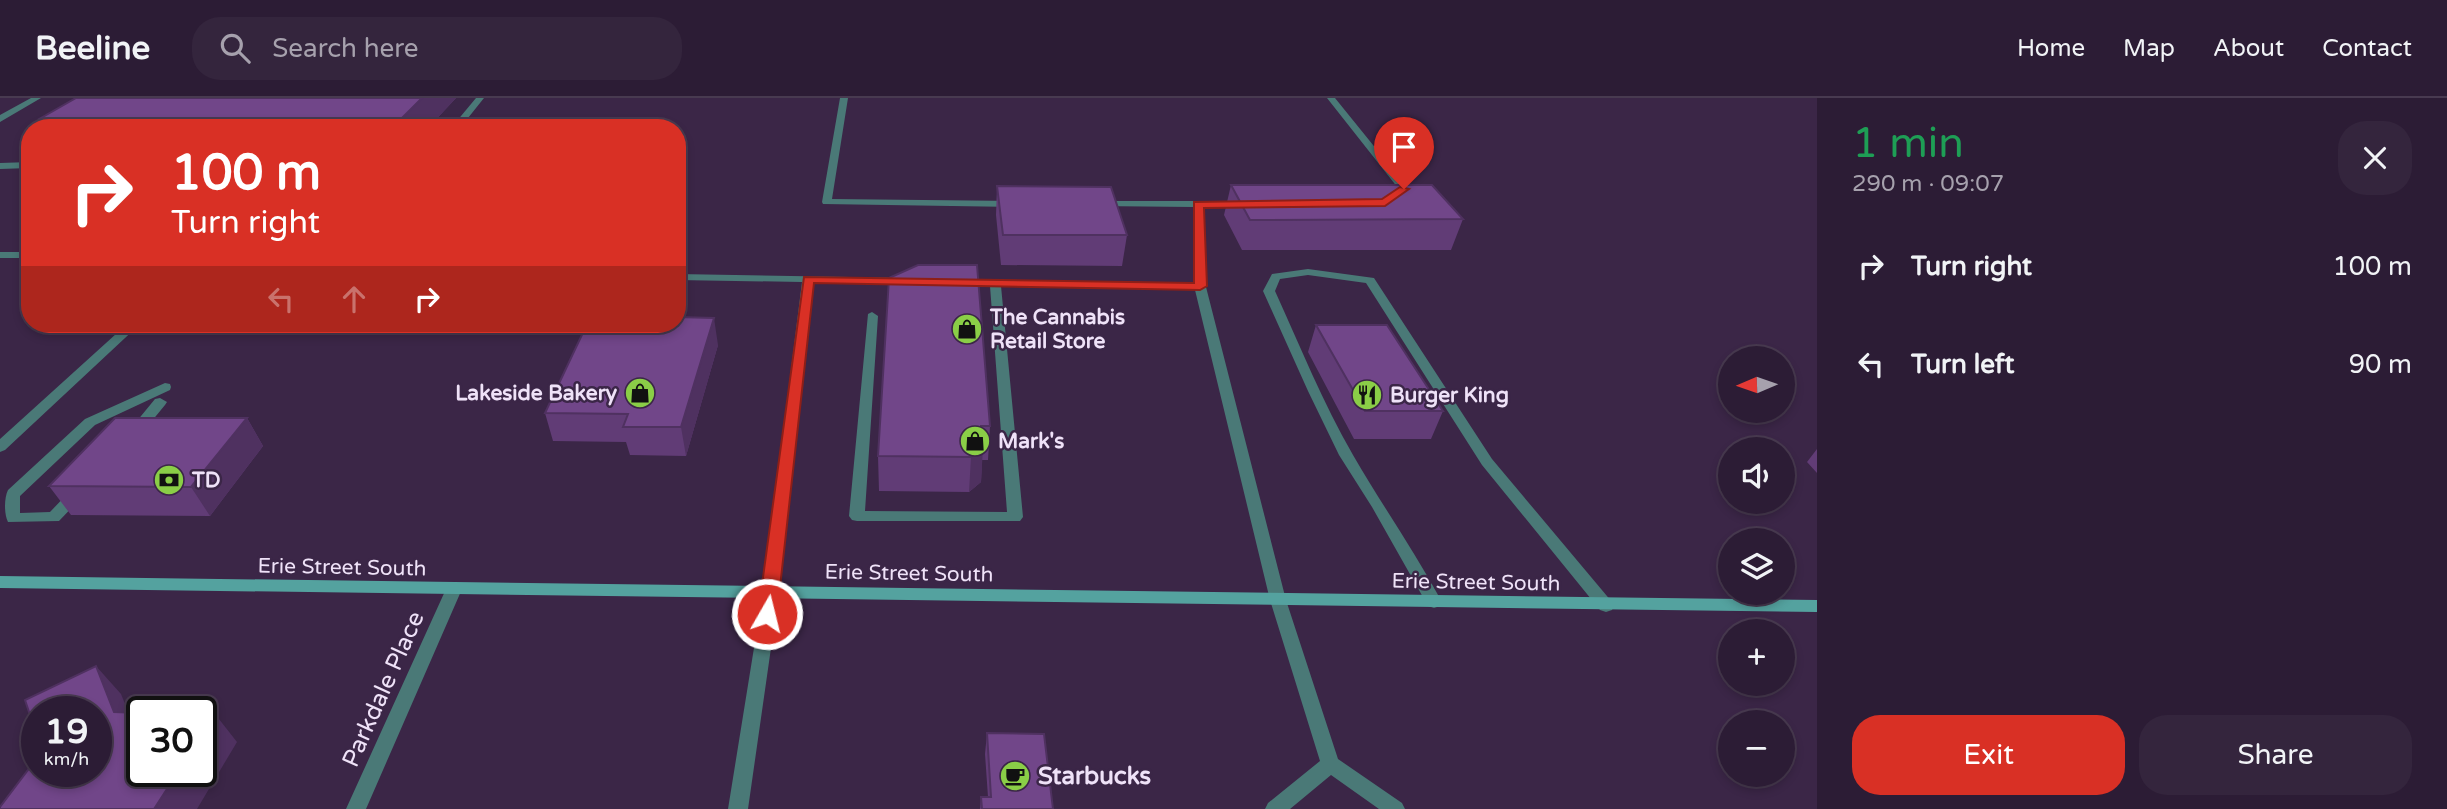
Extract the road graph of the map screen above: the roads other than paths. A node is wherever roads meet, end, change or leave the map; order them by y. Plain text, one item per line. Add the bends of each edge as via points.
1 (37, 98) edge
2 (480, 98) edge
3 (844, 98) edge
4 (1331, 98) edge
5 (0, 119) edge
6 (462, 119) edge
7 (21, 165) edge
8 (0, 166) edge
9 (1385, 202) edge
10 (1026, 204) edge
11 (1089, 204) edge
12 (1198, 204) junction
13 (1258, 204) edge
14 (0, 255) edge
15 (21, 255) edge
16 (686, 277) edge
17 (808, 279) junction
18 (920, 281) edge
19 (945, 282) edge
20 (995, 283) junction
21 (1200, 286) junction
22 (872, 316) dead end
23 (124, 333) edge
24 (165, 387) dead end
25 (160, 402) dead end
26 (125, 443) edge
27 (0, 447) edge
28 (90, 480) edge
29 (0, 582) edge
30 (454, 589) junction
31 (771, 592) junction
32 (1278, 600) junction
33 (1434, 602) junction
34 (1606, 606) junction
35 (1817, 606) edge
36 (1329, 764) junction
37 (356, 809) edge
38 (738, 809) edge
39 (1275, 809) edge
40 (1395, 809) edge

1 - 5 street
2 - 6 street
3 - 10 street via 827,202
4 - 9 street via 1404,189
7 - 8 street
11 - 12 street
12 - 13 street
12 - 21 street
14 - 15 street
16 - 17 street
17 - 18 street
17 - 31 street
19 - 20 street
20 - 21 street
20 - 22 street via 1015,517 857,516
21 - 32 street
23 - 27 street
24 - 28 street via 90,422 13,495 13,517 54,517
25 - 26 street
29 - 30 main road, Erie Street South
30 - 31 main road, Erie Street South
30 - 37 street, Parkdale Place
31 - 32 main road, Erie Street South
31 - 38 street
32 - 33 main road, Erie Street South
32 - 36 street
33 - 34 main road, Erie Street South
33 - 34 street via 1340,444 1269,290 1276,276 1308,272 1370,280 1487,463
34 - 35 main road, Erie Street South
36 - 39 street
36 - 40 street

